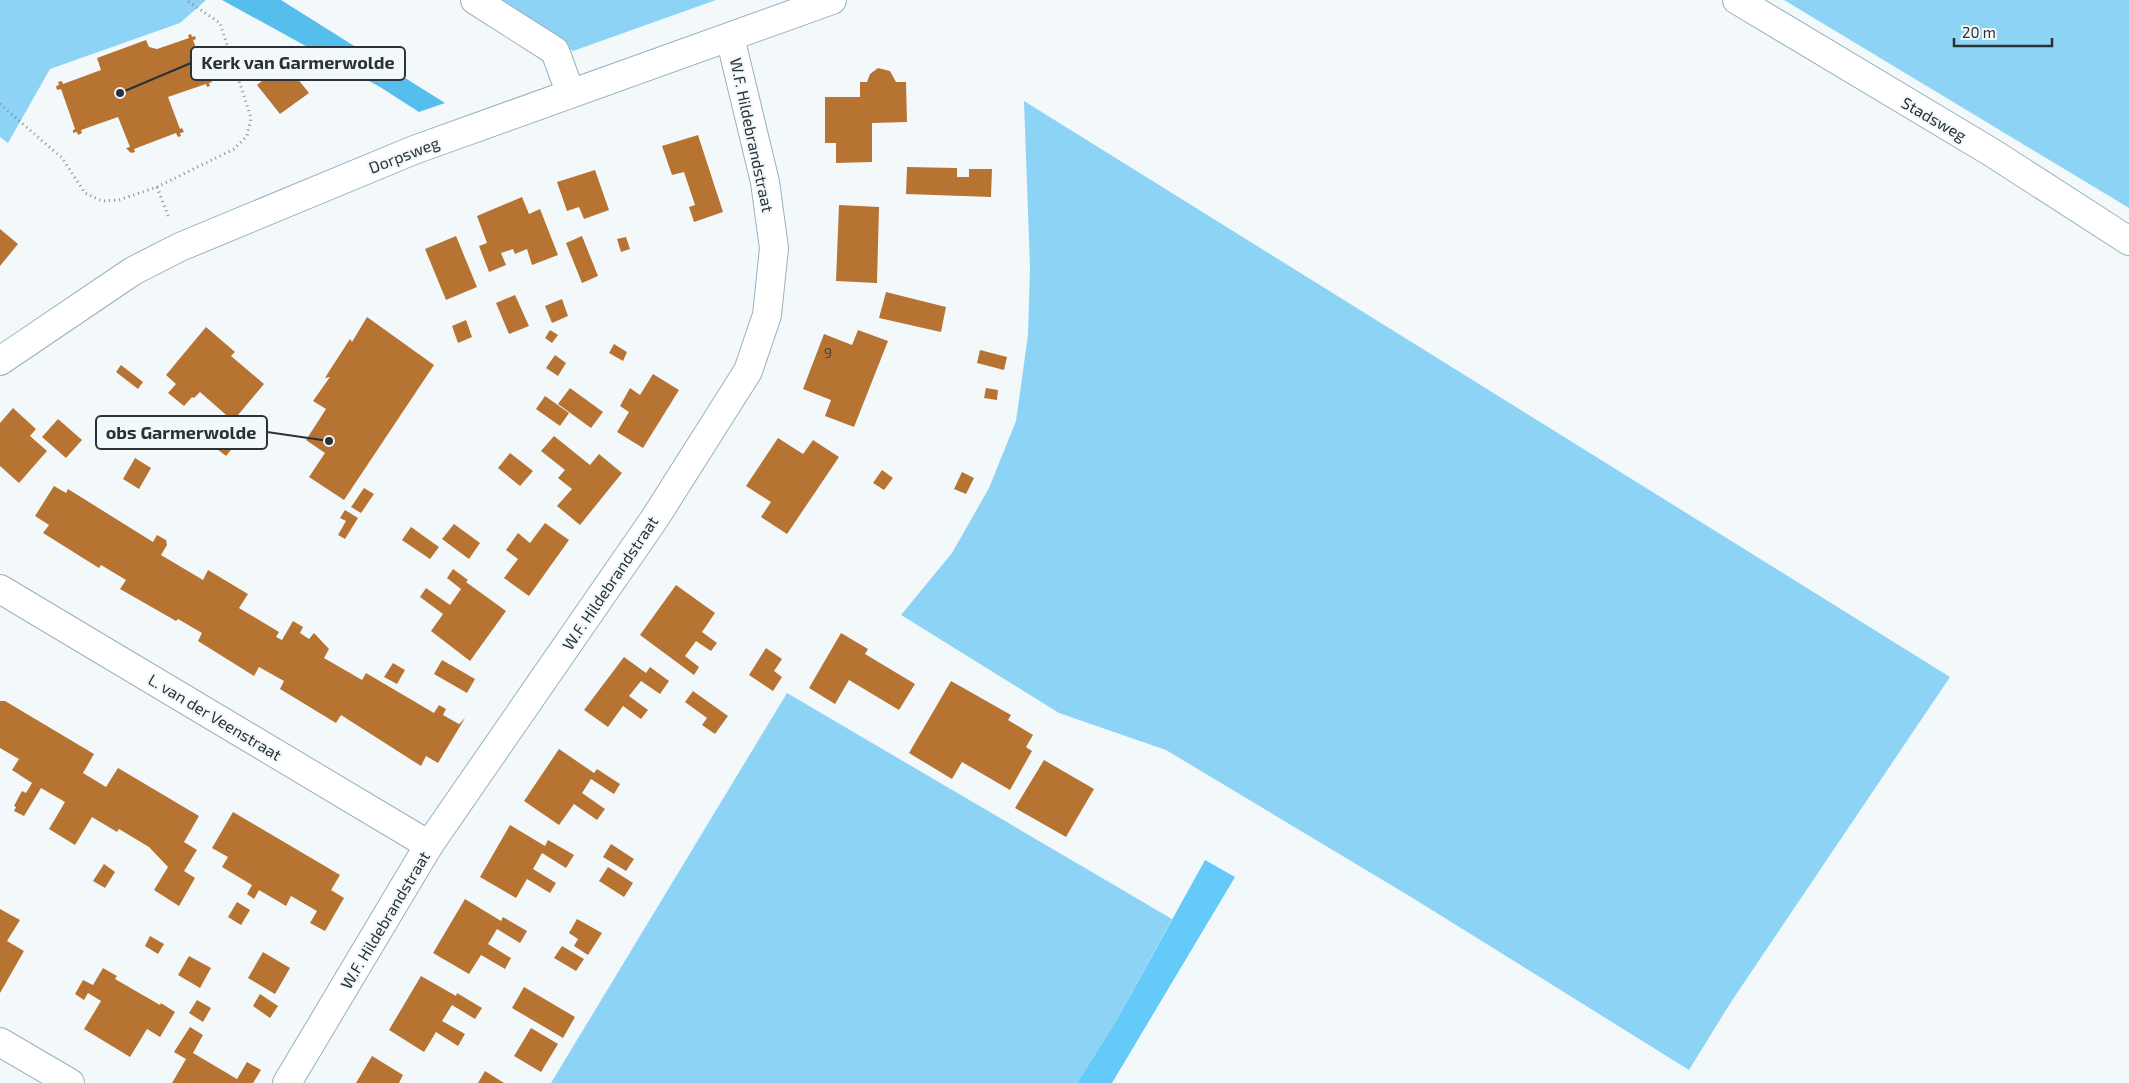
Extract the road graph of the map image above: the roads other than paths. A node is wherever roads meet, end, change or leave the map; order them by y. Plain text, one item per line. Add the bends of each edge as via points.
1 (475, 0) edge
2 (832, 0) edge
3 (1737, 0) edge
4 (730, 37) junction
5 (570, 92) junction
6 (2129, 241) edge
7 (0, 361) edge
8 (0, 588) edge
9 (429, 845) junction
10 (0, 1042) edge
11 (70, 1083) edge
12 (287, 1083) edge

1 - 5 street via 554,51
2 - 4 street, Dorpsweg
3 - 6 street, Stadsweg via 1991,152
4 - 5 street, Dorpsweg
4 - 9 street, W.F. Hildebrandstraat via 765,182 774,248 767,315 748,371 655,518
5 - 7 street, Dorpsweg via 414,150 180,247 133,271
8 - 9 street, L. van der Veenstraat
9 - 12 street, W.F. Hildebrandstraat
10 - 11 street

